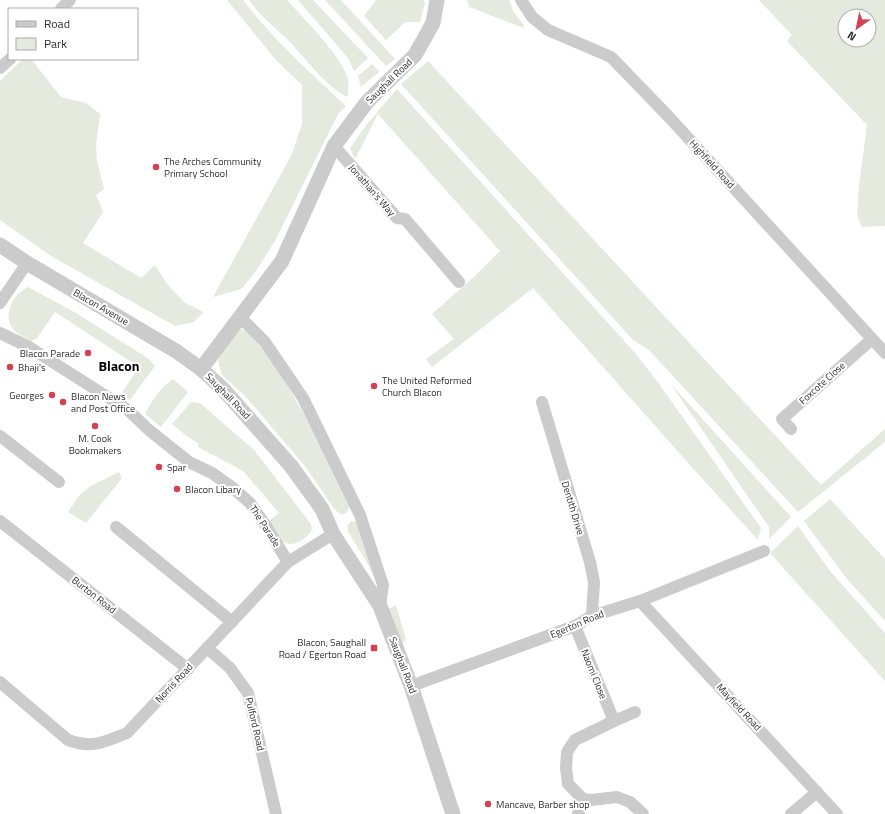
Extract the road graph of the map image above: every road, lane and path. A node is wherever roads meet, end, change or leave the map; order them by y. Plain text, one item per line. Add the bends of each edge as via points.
1 (70, 0) edge
2 (437, 0) edge
3 (521, 0) edge
4 (62, 8) edge
5 (9, 60) edge
6 (0, 68) edge
7 (334, 146) junction
8 (0, 245) edge
9 (27, 263) junction
10 (459, 282) dead end
11 (0, 303) edge
12 (240, 317) junction
13 (0, 333) edge
14 (872, 339) junction
15 (885, 353) edge
16 (201, 369) junction
17 (542, 402) dead end
18 (791, 429) dead end
19 (0, 436) edge
20 (59, 482) dead end
21 (0, 521) edge
22 (116, 527) dead end
23 (333, 534) junction
24 (764, 551) dead end
25 (288, 562) junction
26 (640, 601) junction
27 (380, 606) junction
28 (592, 616) junction
29 (232, 622) junction
30 (575, 626) junction
31 (207, 648) junction
32 (188, 669) junction
33 (0, 682) edge
34 (412, 686) junction
35 (635, 712) dead end
36 (614, 721) junction
37 (817, 792) junction
38 (583, 799) junction
39 (276, 814) edge
40 (453, 814) edge
41 (578, 814) edge
42 (643, 814) edge
43 (792, 814) edge
44 (837, 814) edge

1 - 4 street
2 - 7 street, Saughall Road via 433,23 421,47 367,102
3 - 14 street, Highfield Road via 532,17 548,30 611,58 669,117
5 - 6 street
7 - 10 street, Jonathan's Way via 397,218 405,219
7 - 12 street, Saughall Road via 282,261
8 - 9 street, Blacon Avenue
9 - 11 street
9 - 16 street, Blacon Avenue via 176,351
12 - 16 street, Saughall Road
12 - 27 street via 265,342 303,398 360,515 383,585
13 - 25 street, The Parade via 29,347 128,410 190,462 233,488 250,503
14 - 15 street, Highfield Road
14 - 18 street, Foxcote Close via 782,419
16 - 23 street, Saughall Road via 222,388 291,466 322,508
17 - 28 street, Dentith Drive via 590,562 594,582
19 - 20 street
21 - 32 street, Burton Road
22 - 29 street
23 - 25 street, Norris Road
23 - 27 street, Saughall Road
24 - 26 street, Egerton Road
25 - 29 street, Norris Road
26 - 28 street, Egerton Road
26 - 37 street, Mayfield Road
27 - 34 street, Saughall Road
28 - 30 street, Egerton Road
29 - 31 street, Norris Road
30 - 34 street, Egerton Road
30 - 36 street, Naomi Close
31 - 32 street, Norris Road
31 - 39 street, Pulford Road via 230,668 248,693
32 - 33 street, Norris Road via 128,733 95,744 68,740
34 - 40 street, Saughall Road
35 - 36 street
36 - 38 street via 575,740 567,752 568,784
37 - 43 street
37 - 44 street, Mayfield Road
38 - 41 street
38 - 42 street via 617,797 630,802

